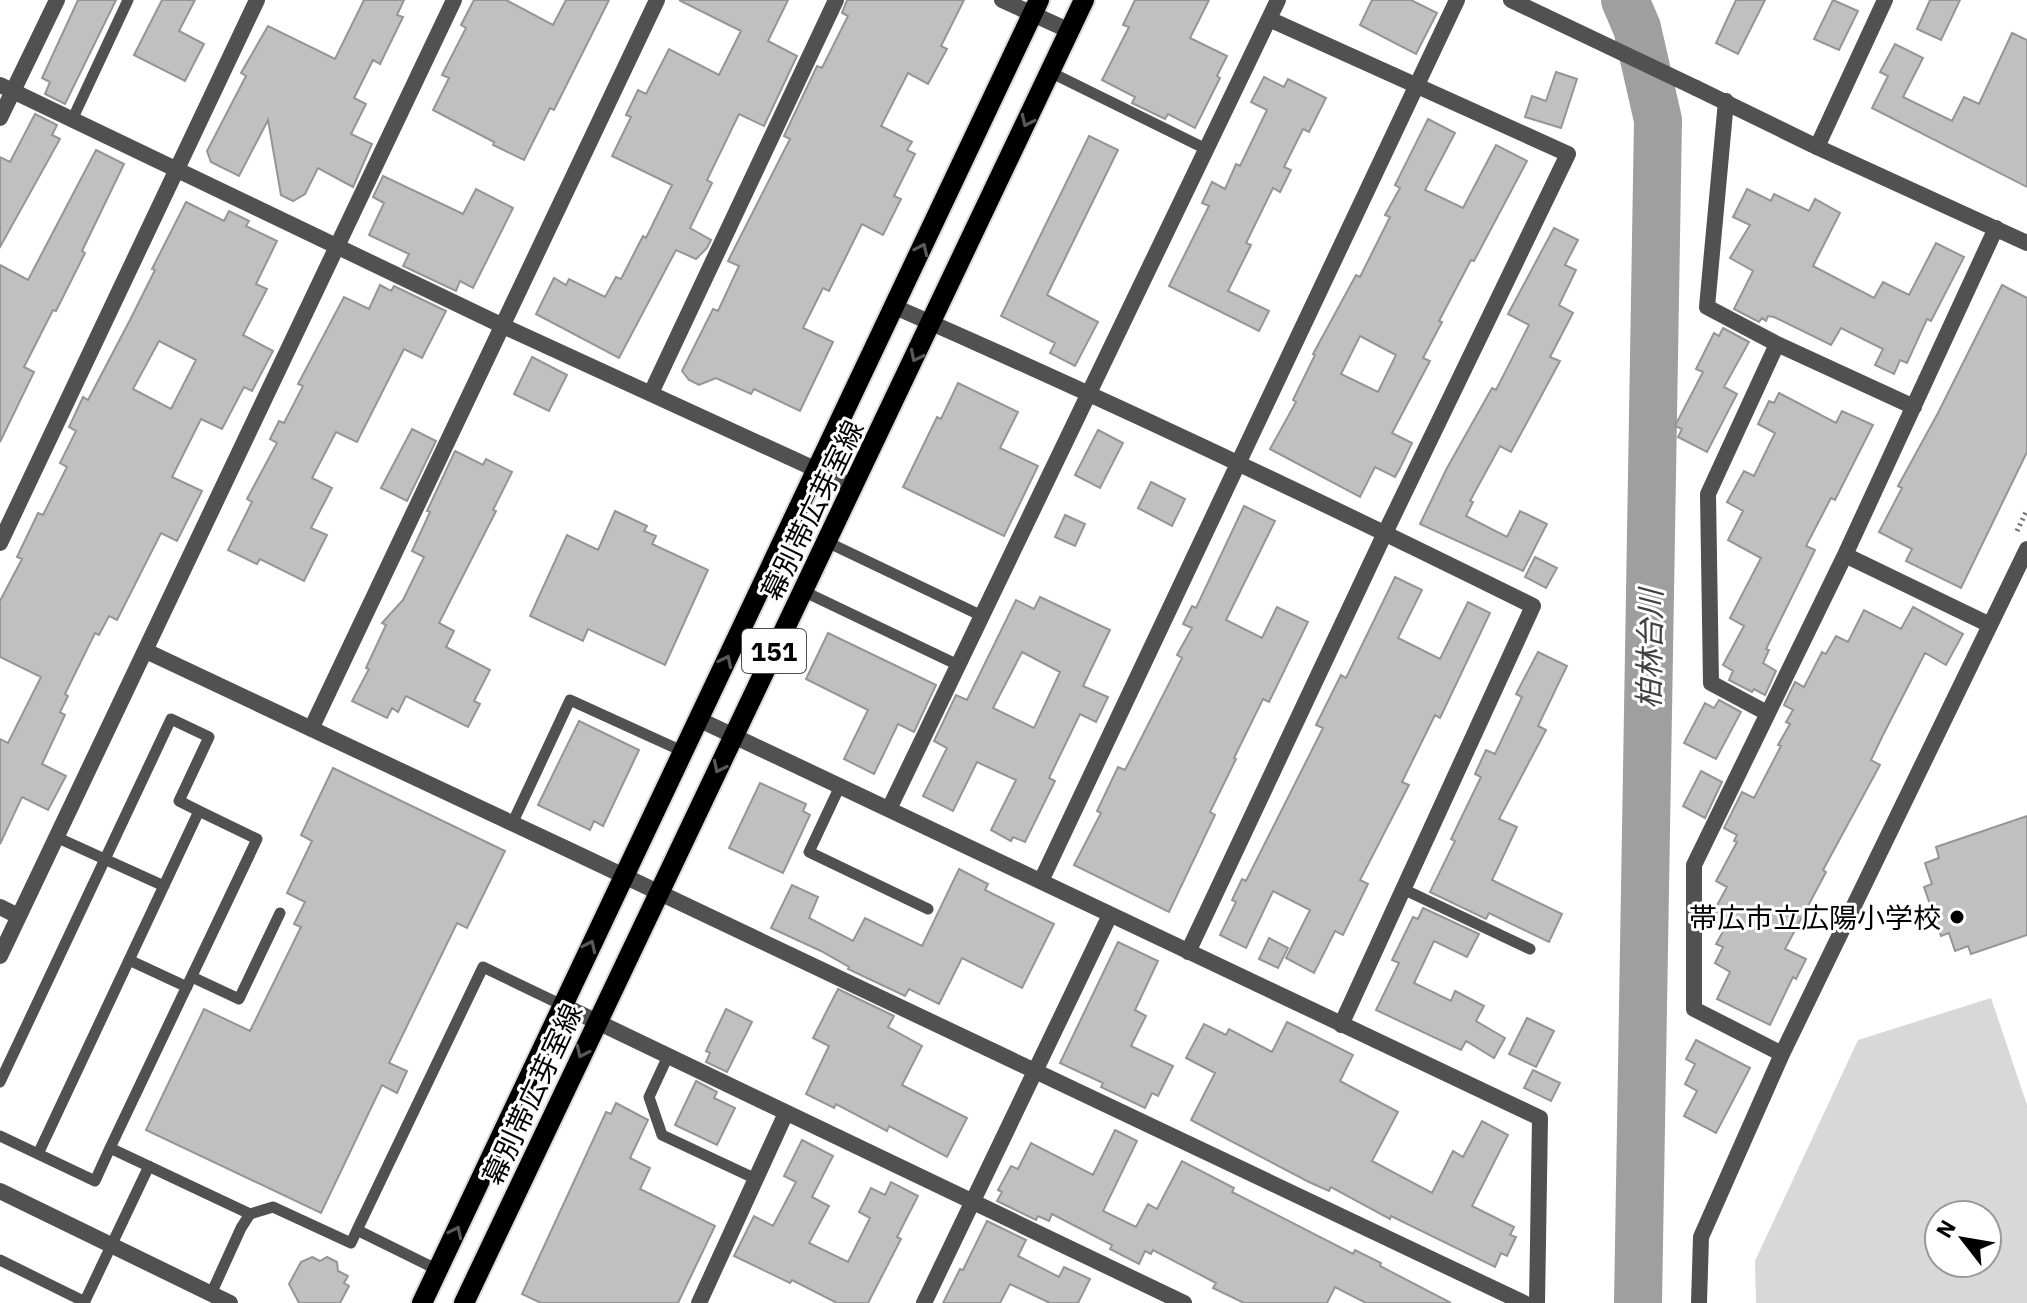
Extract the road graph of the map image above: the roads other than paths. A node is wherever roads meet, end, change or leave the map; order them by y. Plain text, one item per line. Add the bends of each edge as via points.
1 (57, 0) edge
2 (128, 0) edge
3 (257, 0) edge
4 (454, 0) edge
5 (657, 0) edge
6 (836, 0) edge
7 (1002, 0) edge
8 (1084, 0) edge
9 (1278, 0) edge
10 (1457, 0) edge
11 (1511, 0) edge
12 (1885, 0) edge
13 (1036, 7) edge
14 (1269, 19) junction
15 (1070, 31) junction
16 (1050, 72) junction
17 (1416, 87) junction
18 (6, 88) edge
19 (1726, 101) junction
20 (0, 118) edge
21 (72, 120) junction
22 (1817, 147) junction
23 (1206, 149) junction
24 (177, 170) junction
25 (1996, 228) junction
26 (2027, 243) edge
27 (339, 247) junction
28 (895, 307) junction
29 (932, 324) junction
30 (501, 325) junction
31 (1777, 344) junction
32 (651, 393) junction
33 (1088, 393) junction
34 (1914, 407) junction
35 (1239, 464) junction
36 (817, 469) junction
37 (854, 487) junction
38 (1385, 533) junction
39 (827, 542) junction
40 (0, 543) edge
41 (2027, 549) edge
42 (1845, 555) junction
43 (803, 591) junction
44 (982, 616) junction
45 (1990, 625) junction
46 (146, 651) junction
47 (958, 665) junction
48 (1767, 713) junction
49 (698, 719) junction
50 (311, 729) junction
51 (734, 736) junction
52 (682, 751) junction
53 (840, 786) junction
54 (889, 809) junction
55 (199, 811) junction
56 (512, 824) junction
57 (56, 837) junction
58 (105, 859) junction
59 (623, 876) junction
60 (1041, 881) junction
61 (164, 886) junction
62 (1403, 889) junction
63 (658, 894) junction
64 (0, 907) edge
65 (928, 909) dead end
66 (280, 913) dead end
67 (1110, 915) junction
68 (18, 916) junction
69 (1530, 949) dead end
70 (1188, 952) junction
71 (0, 956) edge
72 (129, 960) junction
73 (189, 982) junction
74 (562, 1005) junction
75 (597, 1022) junction
76 (1341, 1025) junction
77 (1782, 1054) junction
78 (668, 1056) junction
79 (1036, 1070) junction
80 (0, 1082) edge
81 (786, 1113) junction
82 (0, 1136) edge
83 (110, 1148) junction
84 (38, 1154) junction
85 (149, 1166) junction
86 (756, 1179) junction
87 (0, 1191) edge
88 (973, 1200) junction
89 (250, 1214) junction
90 (357, 1230) junction
91 (112, 1246) junction
92 (0, 1260) edge
93 (438, 1270) junction
94 (1149, 1286) junction
95 (211, 1294) junction
96 (85, 1302) edge
97 (467, 1302) edge
98 (230, 1303) edge
99 (422, 1303) edge
100 (699, 1303) edge
101 (924, 1303) edge
102 (1141, 1303) edge
103 (1184, 1303) edge
104 (1524, 1303) edge
105 (1537, 1303) edge
106 (1699, 1303) edge

1 - 18 street
2 - 21 lane
3 - 24 street
4 - 27 street
5 - 30 street
6 - 32 street
7 - 13 street
8 - 15 main road, 幕別帯広芽室線 / 151
9 - 14 street
10 - 17 street
11 - 19 street
12 - 22 street
13 - 15 street
28 -> 13 main road, 幕別帯広芽室線 / 151
14 - 17 street
14 - 23 street
15 - 16 main road, 幕別帯広芽室線 / 151
16 - 23 lane
16 -> 29 main road, 幕別帯広芽室線 / 151
17 - 35 street
17 - 38 street via 1568,154
18 - 20 street
18 - 21 street
19 - 22 street
19 - 31 street via 1707,307
21 - 24 street
22 - 25 street
23 - 33 street
24 - 27 street
24 - 40 street
25 - 26 street
25 - 34 street
27 - 30 street
27 - 46 street
28 - 29 street
28 - 36 main road, 幕別帯広芽室線 / 151
29 - 33 street
29 -> 37 main road, 幕別帯広芽室線 / 151
30 - 32 street
30 - 50 street
31 - 34 street
31 - 48 street via 1708,494 1711,683
32 - 36 street
33 - 35 street
33 - 44 street
34 - 42 street
35 - 38 street
35 - 60 street
36 - 37 street
49 -> 36 main road, 幕別帯広芽室線 / 151
37 - 39 main road, 幕別帯広芽室線 / 151
38 - 62 street via 1533,606
38 - 70 street
39 - 43 main road, 幕別帯広芽室線 / 151
39 - 44 lane
41 - 45 street
42 - 45 street
42 - 48 street
43 - 47 lane
43 - 51 main road, 幕別帯広芽室線 / 151
44 - 47 street
45 - 77 street
46 - 50 street
46 - 57 street
47 - 54 street
48 - 77 street via 1694,865 1694,1009
49 - 51 street
49 - 52 main road, 幕別帯広芽室線 / 151
50 - 56 street
51 - 53 street
51 -> 63 main road, 幕別帯広芽室線 / 151
52 - 56 lane via 570,700
52 - 59 main road, 幕別帯広芽室線 / 151
53 - 54 street
53 - 65 lane via 809,852
54 - 60 street
55 - 58 lane via 179,801 209,737 171,719
55 - 61 lane
55 - 73 lane via 257,839
56 - 59 street
57 - 58 lane
57 - 68 street
58 - 61 lane
58 - 80 lane
59 - 63 street
74 -> 59 main road, 幕別帯広芽室線 / 151
60 - 67 street
61 - 72 lane
62 - 69 lane
62 - 76 street
63 - 75 main road, 幕別帯広芽室線 / 151
63 - 79 street
64 - 68 street
66 - 73 lane via 239,999
67 - 70 street
67 - 79 street
68 - 71 street
70 - 76 street
72 - 73 lane
72 - 84 lane
73 - 83 lane
74 - 75 street
74 - 90 lane via 483,967
93 -> 74 main road, 幕別帯広芽室線 / 151
75 - 78 street
75 -> 97 main road, 幕別帯広芽室線 / 151
76 - 105 street via 1540,1118
77 - 106 street via 1701,1237
78 - 81 street
78 - 86 lane via 649,1097 662,1135
79 - 88 street
79 - 104 street
81 - 86 street
81 - 88 street
82 - 84 lane
83 - 84 lane via 95,1181
83 - 85 lane
85 - 89 lane
85 - 91 lane
86 - 100 street
87 - 91 street
88 - 94 street
88 - 101 street
89 - 90 lane via 273,1207 351,1243
89 - 95 lane
90 - 93 lane
91 - 95 street
91 - 96 lane
92 - 96 lane
93 - 99 main road, 幕別帯広芽室線 / 151
94 - 102 street
94 - 103 street
95 - 98 street

